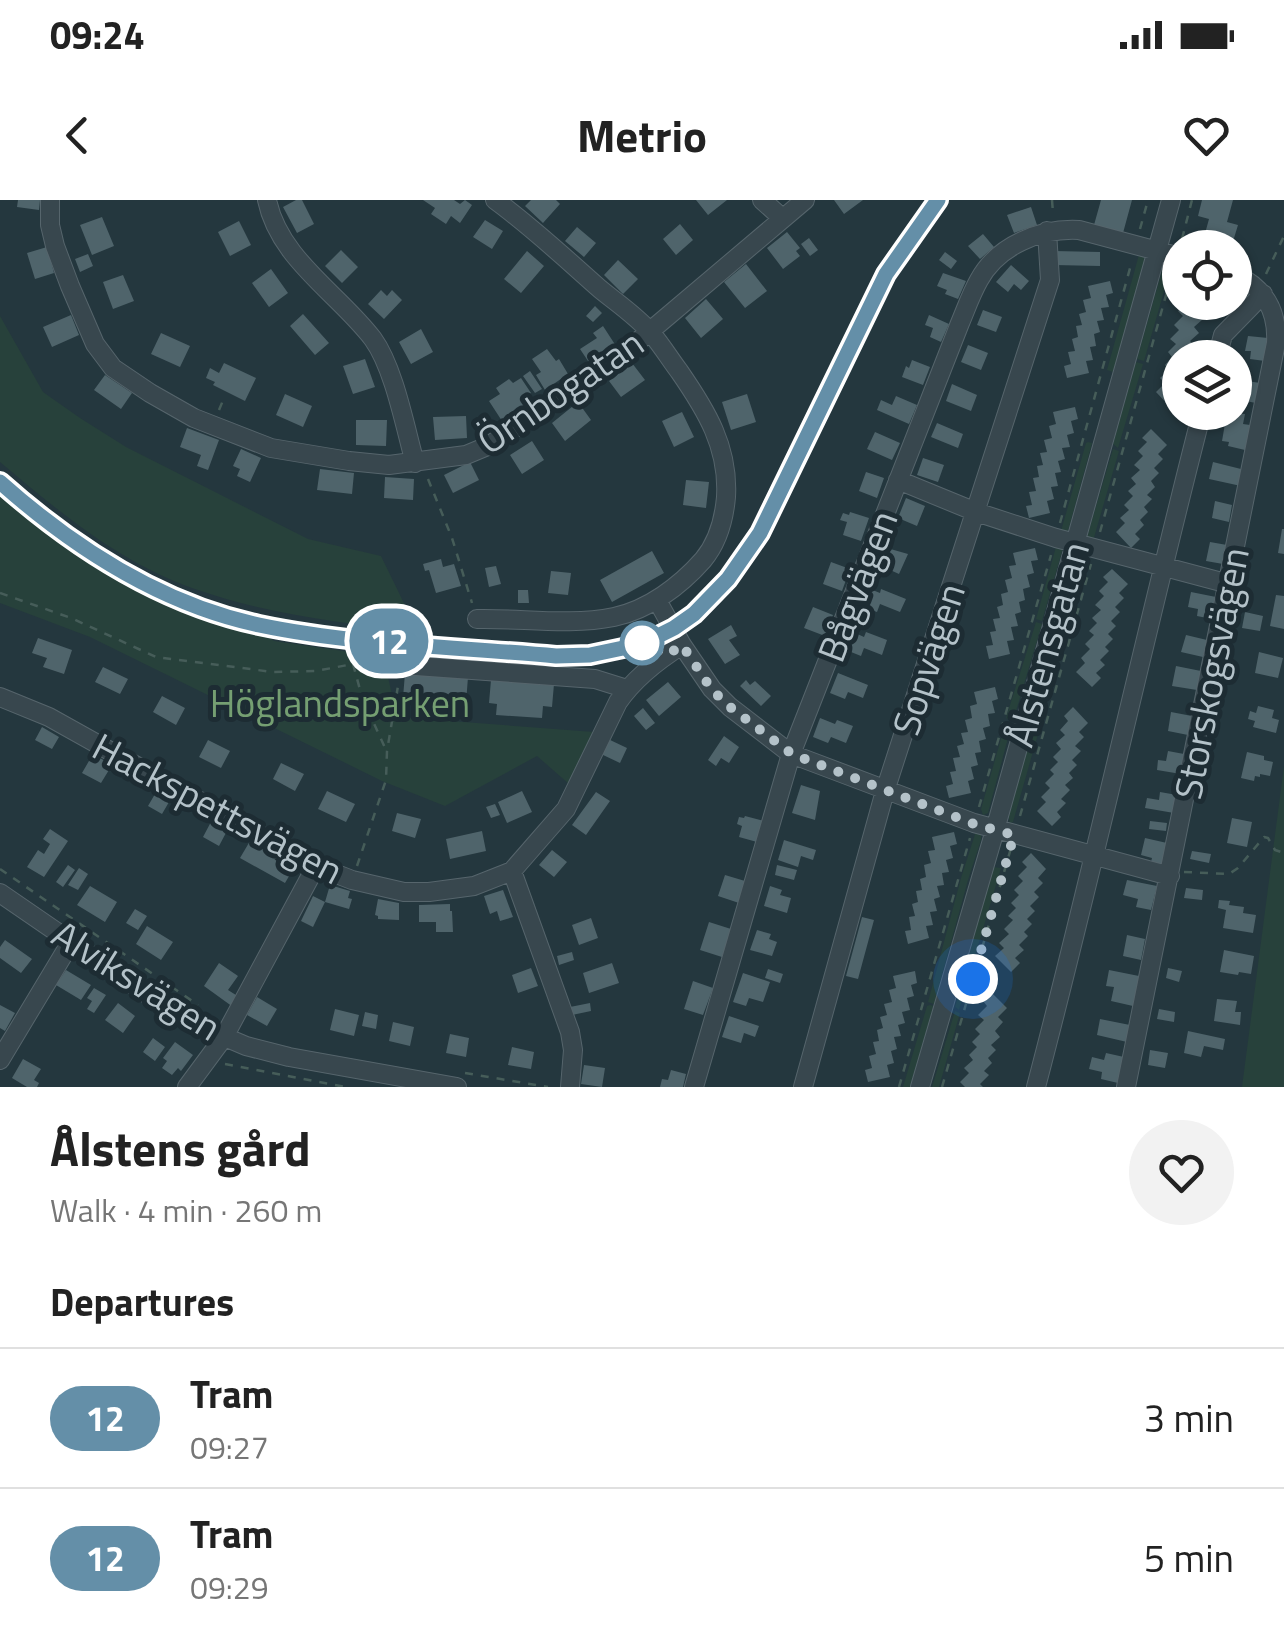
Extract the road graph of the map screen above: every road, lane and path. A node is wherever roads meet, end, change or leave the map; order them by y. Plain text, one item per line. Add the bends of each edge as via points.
1 (50, 200) edge
2 (267, 200) edge
3 (495, 200) edge
4 (762, 200) edge
5 (805, 200) edge
6 (1148, 200) edge
7 (1170, 200) edge
8 (1192, 200) edge
9 (782, 218) junction
10 (1185, 230) edge
11 (1046, 232) junction
12 (1284, 236) edge
13 (1136, 245) junction
14 (1156, 250) junction
15 (1162, 252) edge
16 (1252, 285) edge
17 (1261, 291) junction
18 (1162, 314) edge
19 (650, 331) junction
20 (1222, 340) edge
21 (1197, 430) edge
22 (415, 463) junction
23 (898, 480) junction
24 (432, 489) dead end
25 (976, 512) junction
26 (1056, 538) junction
27 (1075, 543) junction
28 (1096, 548) junction
29 (1162, 566) junction
30 (1230, 584) junction
31 (2, 592) edge
32 (657, 600) junction
33 (477, 618) joint
34 (682, 645) junction
35 (354, 664) junction
36 (402, 665) junction
37 (627, 689) junction
38 (0, 698) edge
39 (387, 751) junction
40 (792, 754) junction
41 (886, 791) junction
42 (974, 824) junction
43 (995, 830) junction
44 (1014, 835) junction
45 (1284, 853) edge
46 (1095, 858) junction
47 (316, 866) junction
48 (0, 869) edge
49 (512, 871) junction
50 (1170, 876) junction
51 (352, 880) junction
52 (0, 893) edge
53 (71, 942) junction
54 (228, 1030) junction
55 (0, 1060) edge
56 (453, 1079) edge
57 (415, 1083) edge
58 (186, 1087) edge
59 (548, 1087) edge
60 (570, 1087) edge
61 (694, 1087) edge
62 (803, 1087) edge
63 (899, 1087) edge
64 (920, 1087) edge
65 (942, 1087) edge
66 (1036, 1087) edge
67 (1126, 1087) edge

1 - 22 street, Örnbogatan via 55,246 94,344 113,368 194,418 270,448
2 - 22 street via 299,260 375,342
3 - 19 street
4 - 9 street
5 - 9 street, Örnbogatan
6 - 13 path
7 - 14 street, Ålstensgatan
8 - 10 path
9 - 19 street, Örnbogatan
11 - 13 street, Bågvägen via 1079,230
11 - 23 street, Bågvägen via 1013,246 979,279
11 - 25 street, Sopvägen via 1050,280
12 - 17 path
13 - 14 street, Bågvägen
13 - 26 path
14 - 15 street
14 - 27 street, Ålstensgatan
16 - 17 street
17 - 20 street
17 - 30 street, Storskogsvägen via 1274,316 1276,343
18 - 28 path
19 - 22 street, Örnbogatan via 490,445
19 - 32 street via 705,408 726,466 718,538 692,572
21 - 29 street
23 - 25 street
23 - 40 street, Bågvägen
24 - 33 path
25 - 26 street
25 - 41 street, Sopvägen
26 - 27 street
26 - 42 path
27 - 28 street
27 - 43 street, Ålstensgatan
28 - 29 street
28 - 44 path
29 - 30 street
29 - 46 street
30 - 50 street, Storskogsvägen
31 - 35 path via 156,657 274,672
32 - 33 street via 576,623
32 - 34 street
34 - 37 street, Hackspettsvägen
34 - 40 street via 712,690
35 - 36 path
35 - 39 path
36 - 37 street via 596,678
36 - 39 path
37 - 49 street, Hackspettsvägen via 566,809
38 - 47 street, Hackspettsvägen via 49,716
39 - 51 path via 386,780
40 - 41 street
40 - 61 street, Bågvägen
41 - 42 street
41 - 62 street, Sopvägen
42 - 43 street
42 - 63 path
43 - 44 street
43 - 64 street, Ålstensgatan
44 - 46 street
44 - 65 path
45 - 50 path via 1264,837 1229,874
46 - 50 street
46 - 66 street
47 - 51 street, Hackspettsvägen
47 - 54 street
48 - 54 path
49 - 51 street, Hackspettsvägen via 474,886 429,892
49 - 60 street via 570,1032
50 - 67 street, Storskogsvägen
52 - 53 street, Alviksvägen
53 - 54 street, Alviksvägen via 200,1026
53 - 55 street
54 - 57 street, Alviksvägen via 246,1046
54 - 58 street
56 - 57 street, Alviksvägen
56 - 59 path

